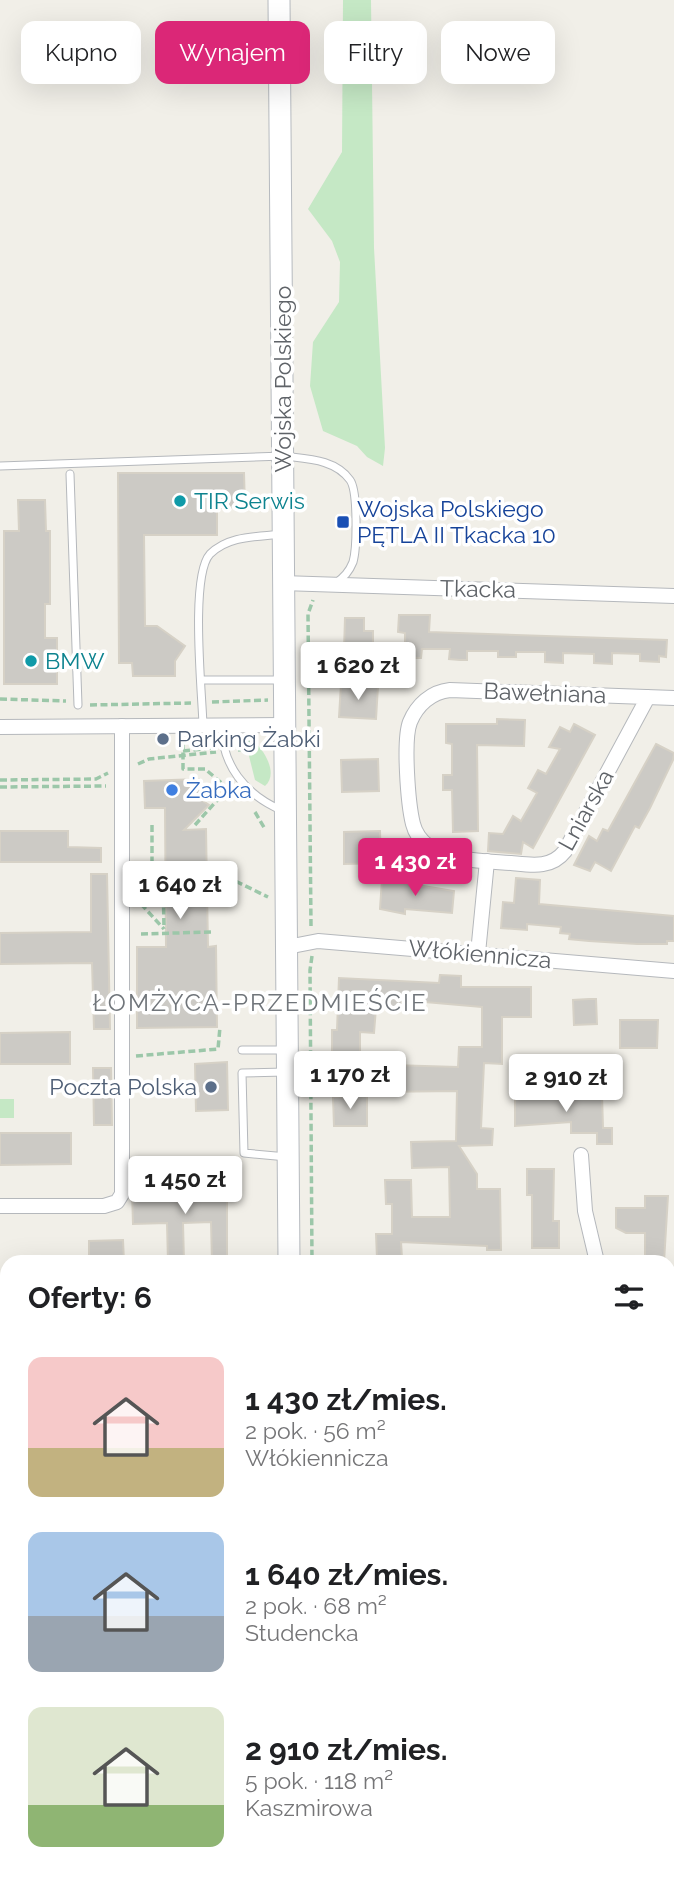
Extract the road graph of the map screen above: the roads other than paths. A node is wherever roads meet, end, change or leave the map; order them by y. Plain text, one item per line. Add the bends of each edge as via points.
1 (279, 0) edge
2 (284, 456) junction
3 (0, 467) edge
4 (70, 474) dead end
5 (282, 534) junction
6 (282, 583) junction
7 (332, 585) junction
8 (674, 596) edge
9 (202, 680) junction
10 (284, 690) junction
11 (648, 697) junction
12 (674, 698) edge
13 (78, 705) road end
14 (203, 725) junction
15 (222, 725) junction
16 (283, 725) junction
17 (122, 726) junction
18 (0, 727) edge
19 (285, 812) junction
20 (487, 861) junction
21 (287, 947) junction
22 (478, 953) junction
23 (674, 971) edge
24 (242, 1050) dead end
25 (289, 1050) junction
26 (289, 1072) junction
27 (581, 1155) dead end
28 (289, 1157) junction
29 (0, 1206) edge
30 (289, 1255) edge
31 (595, 1255) edge

1 - 2 main road, Wojska Polskiego
2 - 3 lane
2 - 5 main road, Wojska Polskiego
2 - 7 lane via 320,461 351,480 355,553 349,571
4 - 13 lane
5 - 6 main road, Wojska Polskiego
5 - 9 lane via 232,541 207,558 199,594
6 - 7 street, Tkacka
6 - 10 main road, Wojska Polskiego
7 - 8 street, Tkacka
9 - 10 lane
9 - 14 lane
10 - 16 main road, Wojska Polskiego
11 - 12 street, Bawełniana
11 - 20 street, Lniarska via 562,855 541,865
11 - 20 street, Bawełniana via 450,690 426,699 409,727 414,826 430,847
14 - 15 street
14 - 17 street
15 - 16 street
15 - 19 lane via 225,752 249,790
16 - 19 main road, Wojska Polskiego
17 - 18 street
17 - 29 street via 124,1185 117,1202 104,1206
19 - 21 main road, Wojska Polskiego via 274,901
20 - 22 street
21 - 22 street, Włókiennicza via 318,941
21 - 25 main road, Wojska Polskiego
22 - 23 street, Włókiennicza
24 - 25 lane
25 - 26 main road, Wojska Polskiego
26 - 28 main road, Wojska Polskiego
26 - 28 lane via 242,1073 244,1153
27 - 31 street via 585,1212
28 - 30 main road, Wojska Polskiego

